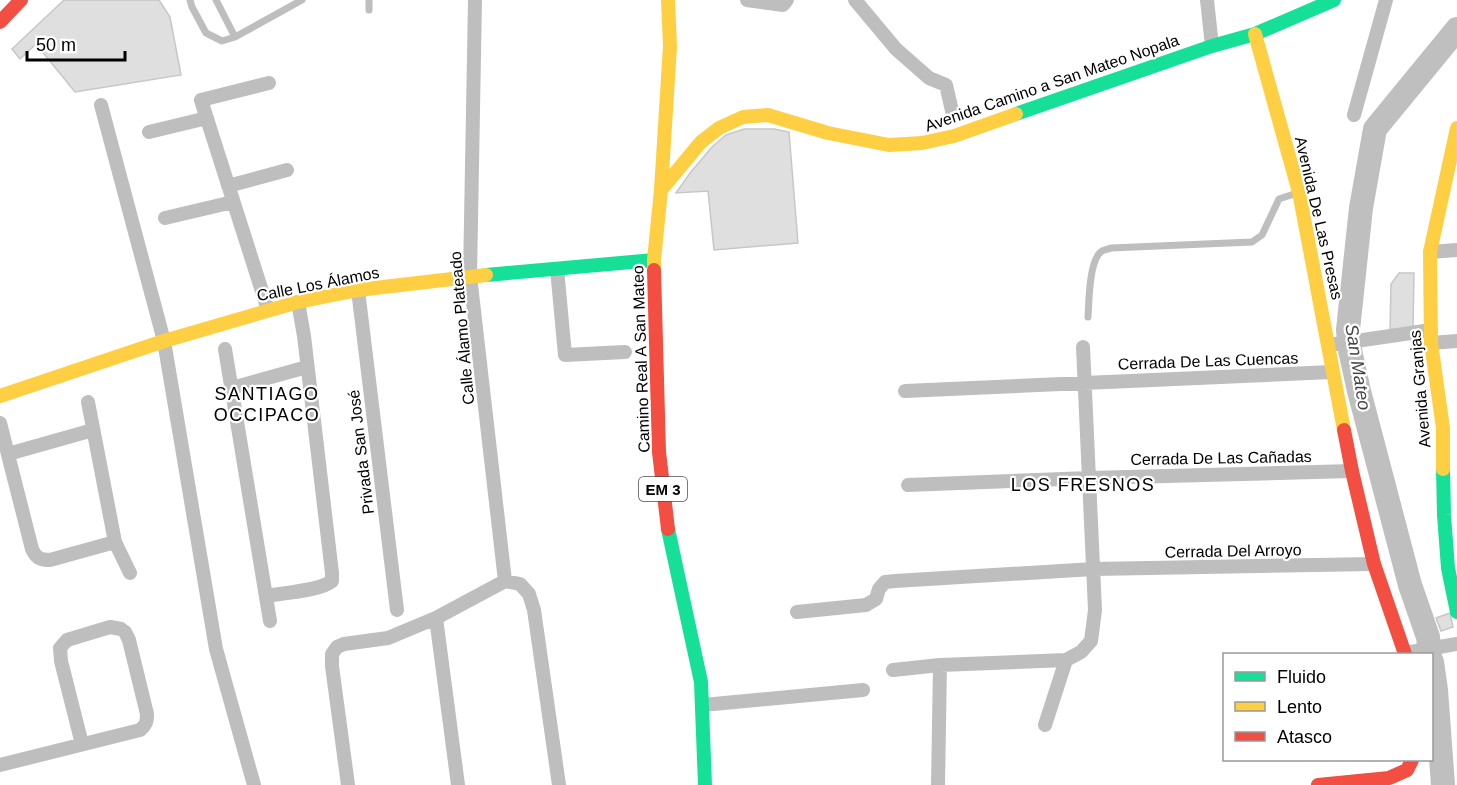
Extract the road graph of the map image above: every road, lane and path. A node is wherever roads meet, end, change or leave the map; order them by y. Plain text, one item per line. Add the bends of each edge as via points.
1 (21, 0) edge
2 (190, 0) edge
3 (216, 0) edge
4 (302, 0) edge
5 (369, 0) edge
6 (475, 0) edge
7 (668, 0) edge
8 (747, 0) edge
9 (787, 0) edge
10 (855, 0) edge
11 (1207, 0) edge
12 (1386, 0) edge
13 (1331, 1) edge
14 (369, 10) dead end
15 (0, 22) edge
16 (1255, 34) junction
17 (235, 37) junction
18 (1212, 46) junction
19 (960, 79) dead end
20 (269, 83) dead end
21 (946, 85) junction
22 (101, 105) dead end
23 (953, 115) dead end
24 (1354, 115) dead end
25 (207, 118) junction
26 (1457, 128) edge
27 (149, 132) dead end
28 (1452, 168) edge
29 (287, 170) dead end
30 (228, 186) junction
31 (661, 190) junction
32 (1299, 192) junction
33 (233, 202) junction
34 (165, 218) dead end
35 (1457, 250) edge
36 (1430, 252) junction
37 (654, 260) junction
38 (557, 269) junction
39 (470, 276) junction
40 (358, 290) junction
41 (298, 302) junction
42 (268, 310) junction
43 (1088, 316) dead end
44 (1431, 337) junction
45 (164, 340) junction
46 (1457, 341) edge
47 (1333, 344) junction
48 (1083, 347) dead end
49 (225, 349) dead end
50 (625, 352) dead end
51 (307, 367) junction
52 (1332, 372) junction
53 (1084, 383) junction
54 (232, 388) junction
55 (905, 391) dead end
56 (0, 396) edge
57 (88, 402) dead end
58 (0, 423) edge
59 (1450, 428) edge
60 (93, 430) junction
61 (8, 454) junction
62 (1352, 471) junction
63 (1090, 478) junction
64 (908, 485) dead end
65 (1450, 514) edge
66 (115, 542) junction
67 (1374, 564) junction
68 (1094, 569) junction
69 (130, 573) dead end
70 (505, 581) junction
71 (266, 596) junction
72 (397, 610) dead end
73 (797, 612) dead end
74 (1457, 612) edge
75 (436, 618) junction
76 (270, 621) dead end
77 (1454, 644) edge
78 (1409, 653) edge
79 (1066, 660) junction
80 (940, 665) junction
81 (893, 670) dead end
82 (863, 690) dead end
83 (703, 705) junction
84 (1045, 725) dead end
85 (82, 744) junction
86 (0, 765) edge
87 (1410, 765) edge
88 (254, 785) edge
89 (348, 785) edge
90 (458, 785) edge
91 (560, 785) edge
92 (705, 785) edge
93 (938, 785) edge
94 (1328, 785) edge

1 - 15 street
2 - 17 lane via 206,33 222,40
3 - 17 lane
4 - 17 lane
5 - 14 lane
6 - 39 street, Calle Álamo Plateado
7 - 31 street, Camino Real A San Mateo / EM 3 via 670,46
8 - 9 street via 783,5
10 - 21 street via 896,49 929,78
11 - 18 street
12 - 24 street
13 - 16 street, Avenida Camino a San Mateo Nopala
16 - 18 street, Avenida Camino a San Mateo Nopala
16 - 32 street, Avenida De Las Presas
18 - 31 street, Avenida Camino a San Mateo Nopala via 922,144 889,145 828,133 768,115 743,117 701,142
19 - 21 street
20 - 25 street via 201,100
21 - 23 street
22 - 45 street
25 - 27 street
25 - 30 street
26 - 28 street, Avenida Granjas
28 - 36 street, Avenida Granjas
29 - 30 street
30 - 33 street
31 - 37 street, Camino Real A San Mateo / EM 3
32 - 43 lane via 1279,199 1262,235 1252,242 1102,250 1093,267
32 - 47 street, Avenida De Las Presas
33 - 34 street
33 - 42 street
35 - 36 street
36 - 44 street, Avenida Granjas
37 - 38 street, Calle Los Álamos
37 - 83 street, Camino Real A San Mateo / EM 3 via 659,452 669,534
38 - 39 street, Calle Los Álamos
38 - 50 street via 565,354
39 - 40 street, Calle Los Álamos
39 - 70 street, Calle Álamo Plateado
40 - 41 street, Calle Los Álamos
40 - 72 street, Privada San José
41 - 42 street, Calle Los Álamos
41 - 51 street
42 - 45 street, Calle Los Álamos
44 - 46 street
44 - 47 street
44 - 59 street, Avenida Granjas
45 - 56 street, Calle Los Álamos
45 - 88 street via 216,649
47 - 52 street, Avenida De Las Presas
48 - 53 street
49 - 54 street
51 - 54 street
51 - 71 street via 332,581 318,588
52 - 53 street, Cerrada De Las Cuencas
52 - 62 street, Avenida De Las Presas
53 - 55 street, Cerrada De Las Cuencas
53 - 63 street
54 - 71 street
57 - 60 street
58 - 61 street
59 - 65 street, Avenida Granjas
60 - 61 street
60 - 66 street
61 - 66 street via 36,556 50,560
62 - 63 street, Cerrada De Las Cañadas
62 - 67 street, Avenida De Las Presas
63 - 64 street, Cerrada De Las Cañadas
63 - 68 street
65 - 74 street, Avenida Granjas via 1448,568
66 - 69 street
67 - 68 street, Cerrada Del Arroyo
67 - 78 street, Avenida De Las Presas
68 - 73 street, Cerrada Del Arroyo via 885,582 876,599 866,605
68 - 79 street via 1091,641
70 - 75 street
70 - 91 street via 520,584 529,594 534,610
71 - 76 street
75 - 89 street via 388,638 344,644 332,654
75 - 90 street
77 - 78 street
79 - 80 street
79 - 84 street
80 - 81 street
80 - 93 street
82 - 83 street
83 - 92 street, Camino Real A San Mateo / EM 3
85 - 85 street via 140,730 147,722 129,640 121,629 110,627 67,640 60,648
85 - 86 street
87 - 94 street via 1389,778

